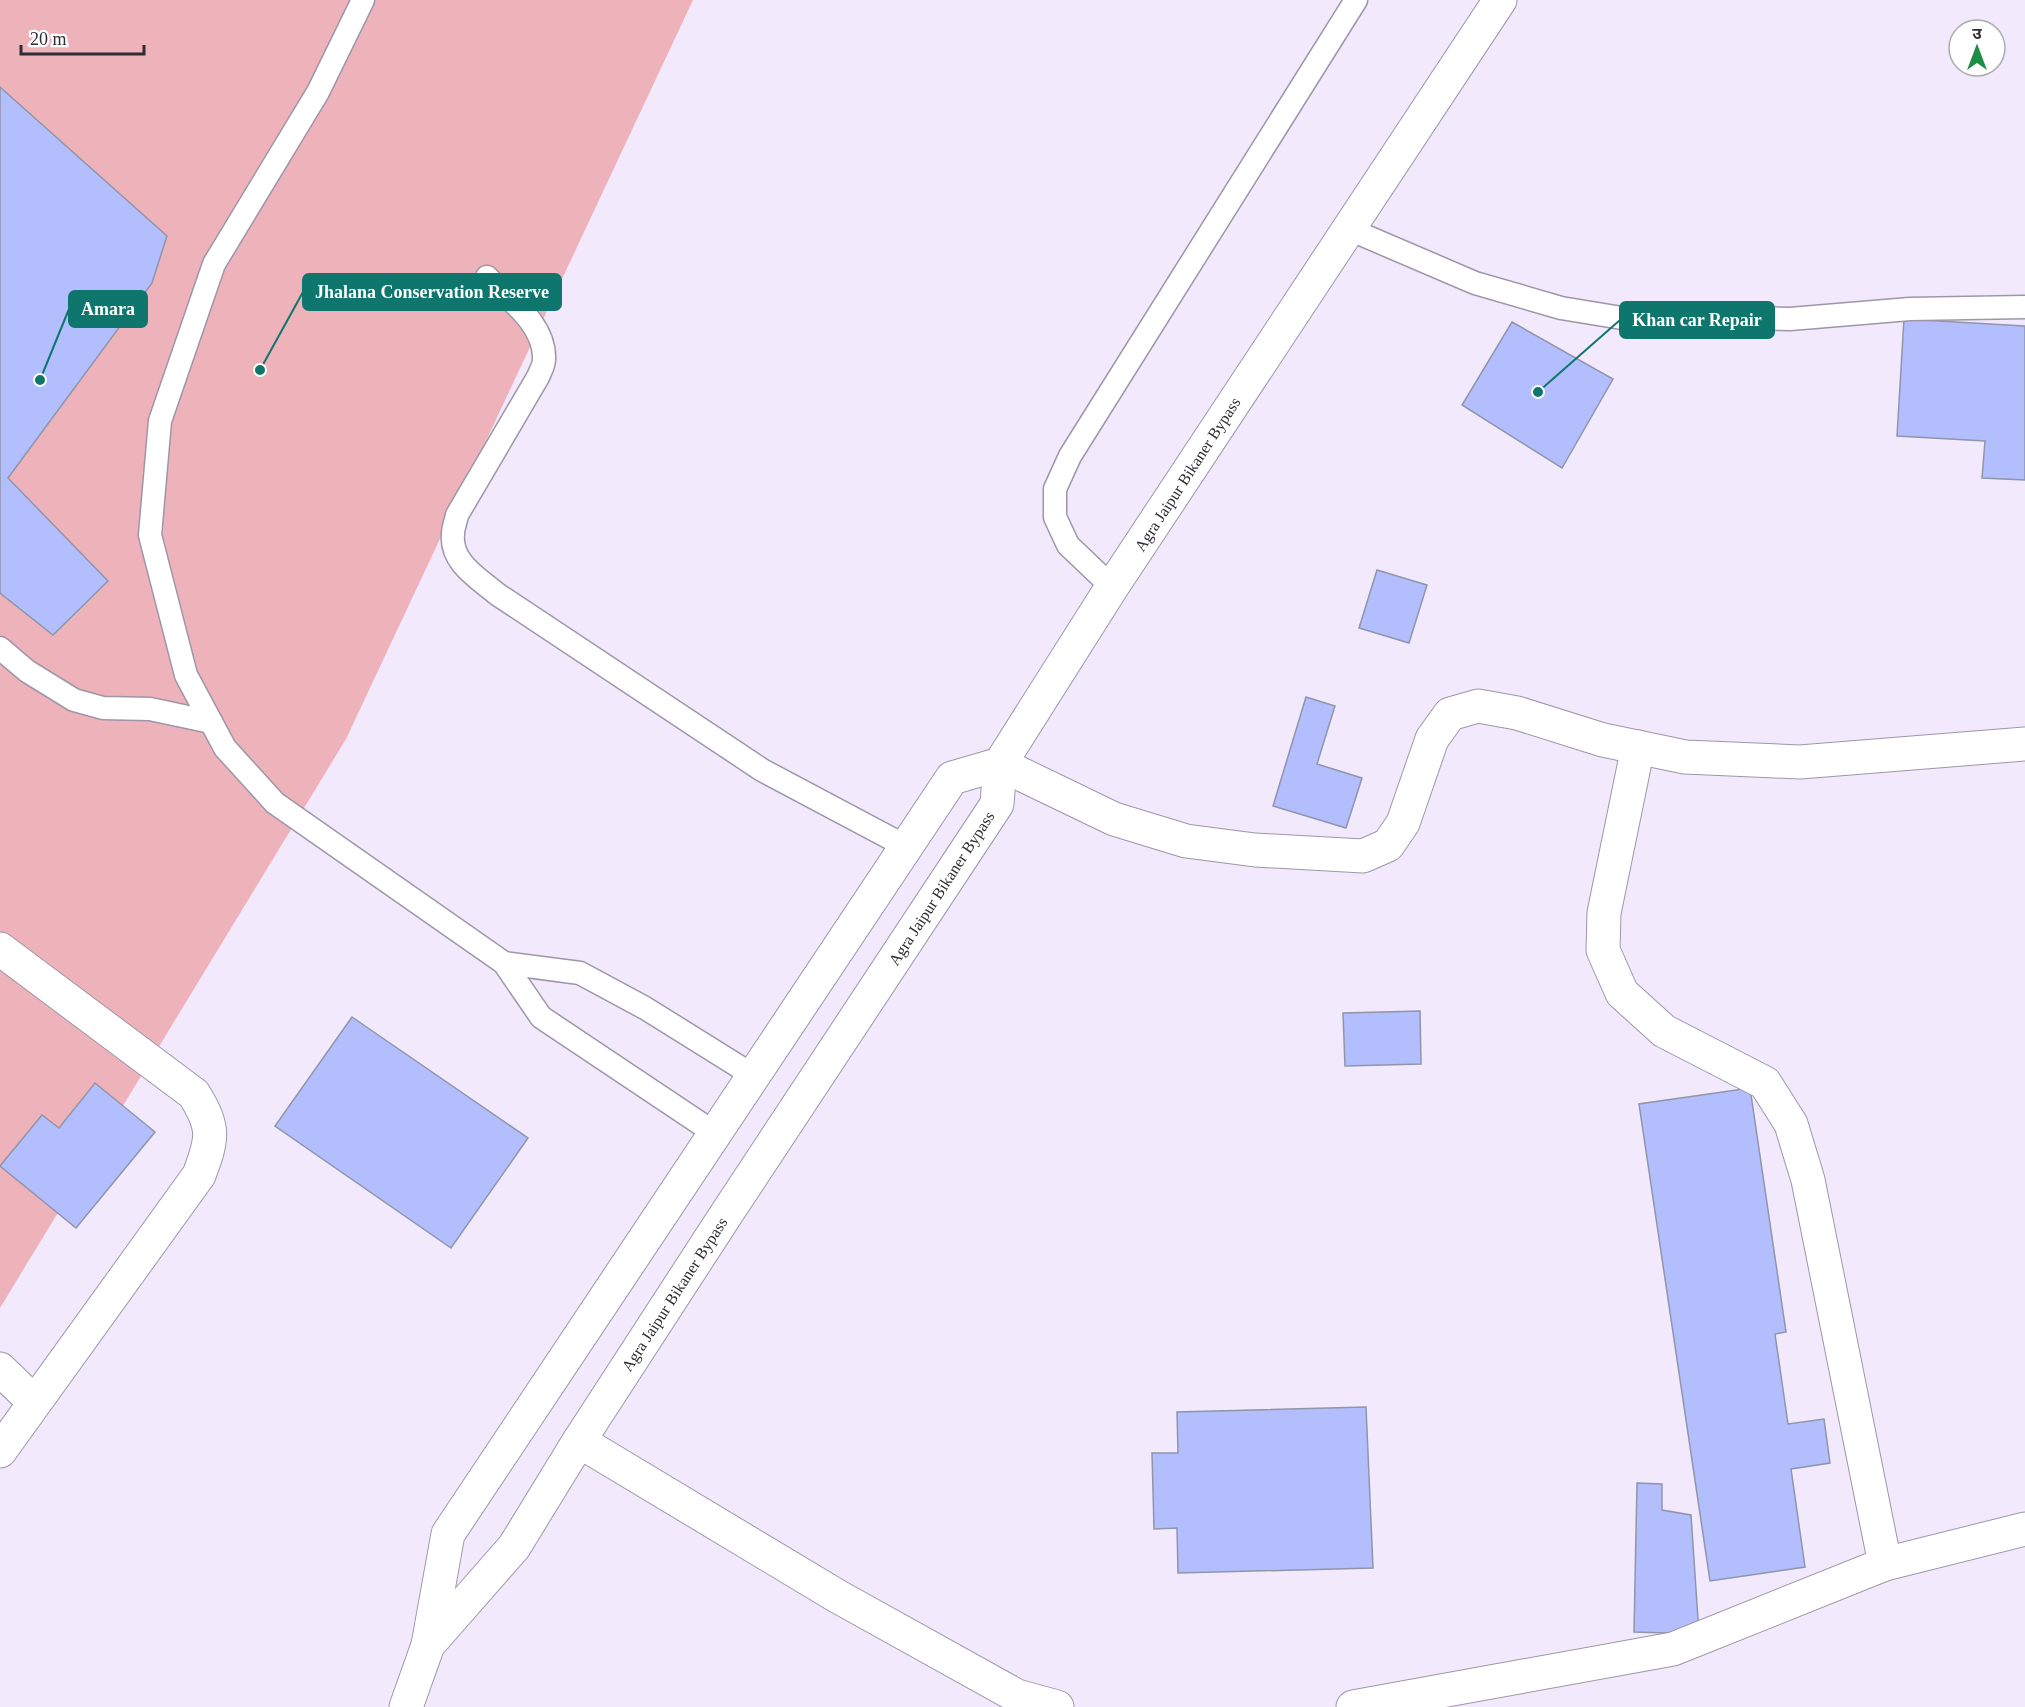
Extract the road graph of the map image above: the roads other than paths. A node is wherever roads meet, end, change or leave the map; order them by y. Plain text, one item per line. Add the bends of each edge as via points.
1 (363, 0) edge
2 (1356, 0) edge
3 (1500, 0) edge
4 (1349, 229) junction
5 (487, 277) dead end
6 (2025, 307) edge
7 (1112, 588) junction
8 (0, 648) edge
9 (211, 722) junction
10 (2025, 744) edge
11 (1638, 747) junction
12 (1000, 764) junction
13 (907, 847) junction
14 (0, 950) edge
15 (504, 963) junction
16 (754, 1076) junction
17 (716, 1134) junction
18 (0, 1369) edge
19 (34, 1402) junction
20 (579, 1441) junction
21 (0, 1451) edge
22 (2025, 1529) edge
23 (1885, 1564) junction
24 (428, 1645) junction
25 (1018, 1701) edge
26 (406, 1707) edge
27 (1057, 1707) edge
28 (1353, 1707) edge

1 - 9 lane via 318,92 214,264 160,421 150,535 186,675
2 - 7 lane via 1070,456 1055,489 1055,517 1068,545
3 - 4 street, Agra Jaipur Bikaner Bypass
4 - 6 lane via 1474,283 1561,308 1641,321 1711,317 1790,319 1910,309
4 - 7 street, Agra Jaipur Bikaner Bypass
5 - 13 lane via 522,311 541,337 544,360 538,377 457,515 452,535 455,554 466,569 497,594 762,771
7 - 12 street, Agra Jaipur Bikaner Bypass
8 - 9 lane via 27,671 74,700 103,708 150,709
9 - 15 lane via 225,748 275,803
10 - 11 street via 1800,762 1685,757
11 - 12 street via 1478,706 1450,714 1432,739 1402,823 1388,845 1363,856 1255,850 1186,841 1114,819
11 - 23 street via 1604,913 1603,950 1622,993 1664,1031 1765,1083 1791,1124 1808,1180
12 - 13 street via 952,778
12 - 20 street, Agra Jaipur Bikaner Bypass via 997,804
13 - 16 street
14 - 19 street via 194,1094 208,1117 210,1146 199,1174
15 - 16 lane via 580,972
15 - 17 lane via 541,1017
16 - 17 street
17 - 24 street via 448,1534
18 - 19 street
19 - 21 street
20 - 24 street, Agra Jaipur Bikaner Bypass via 514,1547
20 - 25 street
22 - 23 street
23 - 28 street via 1673,1649
24 - 26 street, Agra Jaipur Bikaner Bypass
25 - 27 street

